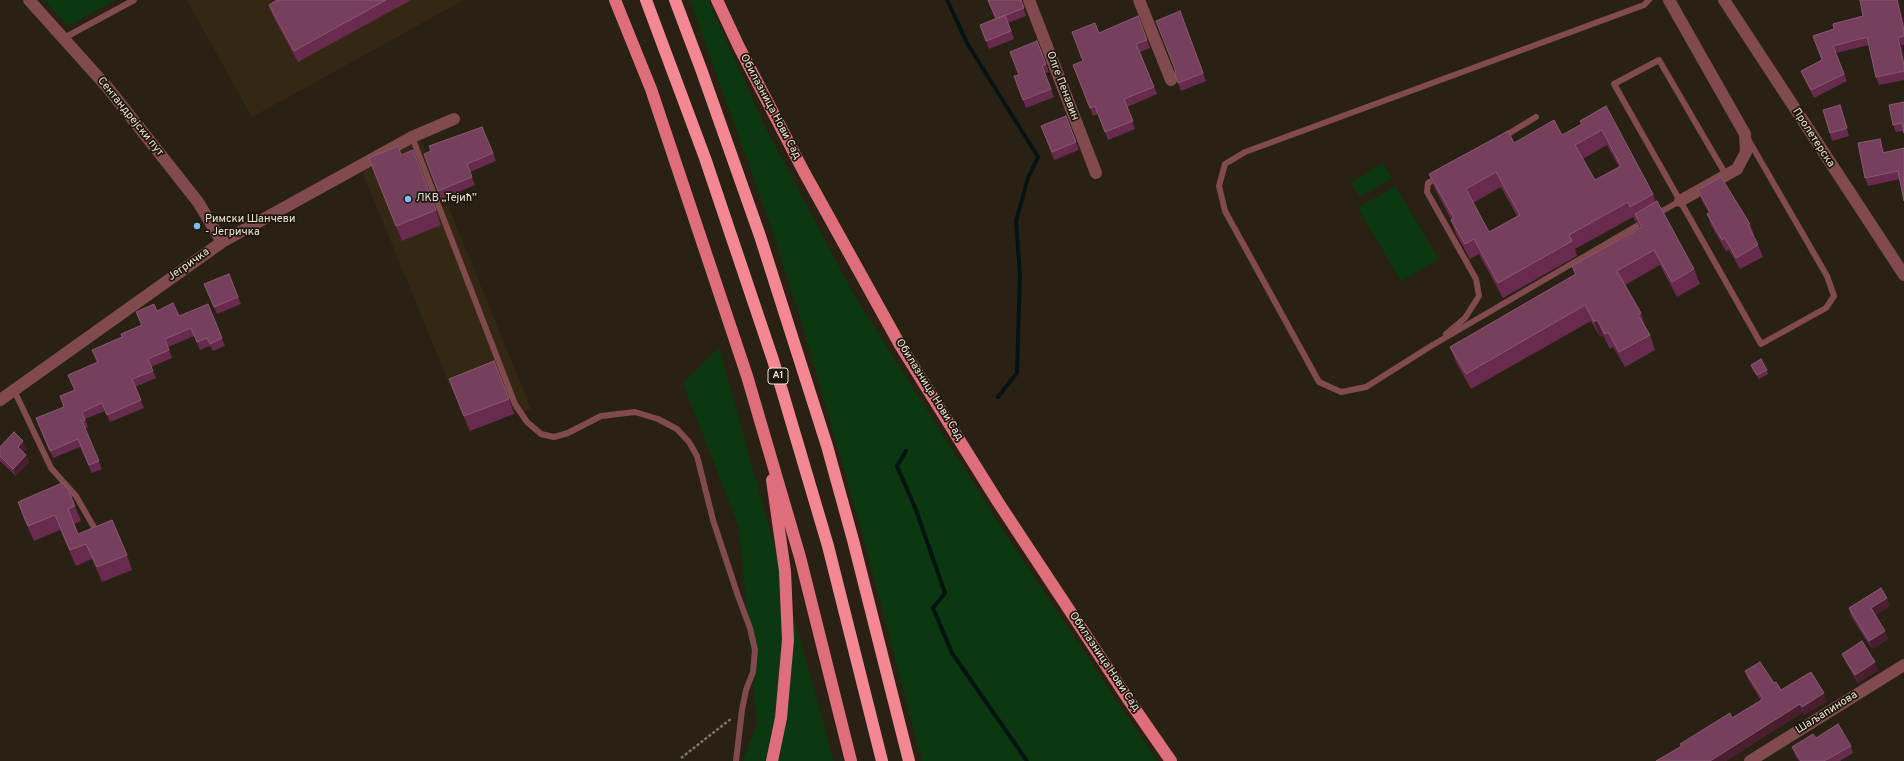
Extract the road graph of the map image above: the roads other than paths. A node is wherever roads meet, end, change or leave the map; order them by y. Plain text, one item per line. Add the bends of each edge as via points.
1 (29, 0) edge
2 (134, 0) edge
3 (615, 0) edge
4 (646, 0) edge
5 (675, 0) edge
6 (717, 0) edge
7 (1029, 0) edge
8 (1139, 0) edge
9 (1650, 0) edge
10 (1669, 0) edge
11 (1724, 0) edge
12 (64, 38) junction
13 (1171, 80) dead end
14 (1536, 117) dead end
15 (454, 119) dead end
16 (1745, 134) junction
17 (412, 136) junction
18 (1496, 142) edge
19 (1096, 173) dead end
20 (1442, 175) edge
21 (1726, 175) junction
22 (1680, 200) junction
23 (222, 242) junction
24 (1904, 275) edge
25 (1431, 346) junction
26 (13, 388) junction
27 (0, 400) edge
28 (764, 432) junction
29 (95, 529) edge
30 (1904, 666) edge
31 (736, 761) edge
32 (772, 761) edge
33 (852, 761) edge
34 (882, 761) edge
35 (909, 761) edge
36 (1171, 761) edge
37 (1750, 761) edge

1 - 12 street, Сентандрејски пут
2 - 12 lane
3 - 28 main road via 658,110
4 - 34 highway, A1 via 705,158 773,360 828,546
5 - 35 highway, A1 via 760,236 827,446
6 - 36 main road, Обилазница Нови Сад via 804,172 900,345 998,502
7 - 19 street, Олге Пенавин
8 - 13 street
9 - 25 lane via 1637,8 1245,152 1225,164 1219,186 1225,211 1319,382 1341,392 1366,387
10 - 16 street
11 - 24 street, Пролетерска
12 - 23 street, Сентандрејски пут via 108,88 198,202
14 - 18 lane
15 - 17 street, Јегричка
16 - 21 street via 1746,152 1737,169
16 - 22 lane via 1828,276 1834,296 1826,308 1761,344
17 - 23 street, Јегричка
17 - 31 lane via 515,404 527,422 541,434 554,437 568,433 601,416 635,412 658,419 677,429 689,442 696,456 713,520 750,628 755,650 753,672 742,710
20 - 25 lane via 1428,183 1427,192 1476,279 1479,296 1465,318
21 - 22 street
21 - 22 lane via 1659,60 1614,84
22 - 25 lane
23 - 26 street, Јегричка
26 - 27 street, Јегричка
26 - 29 lane via 51,468 76,496
28 - 32 main road via 785,571 788,615 785,690
28 - 33 main road via 800,557
30 - 37 street, Шаљапинова

